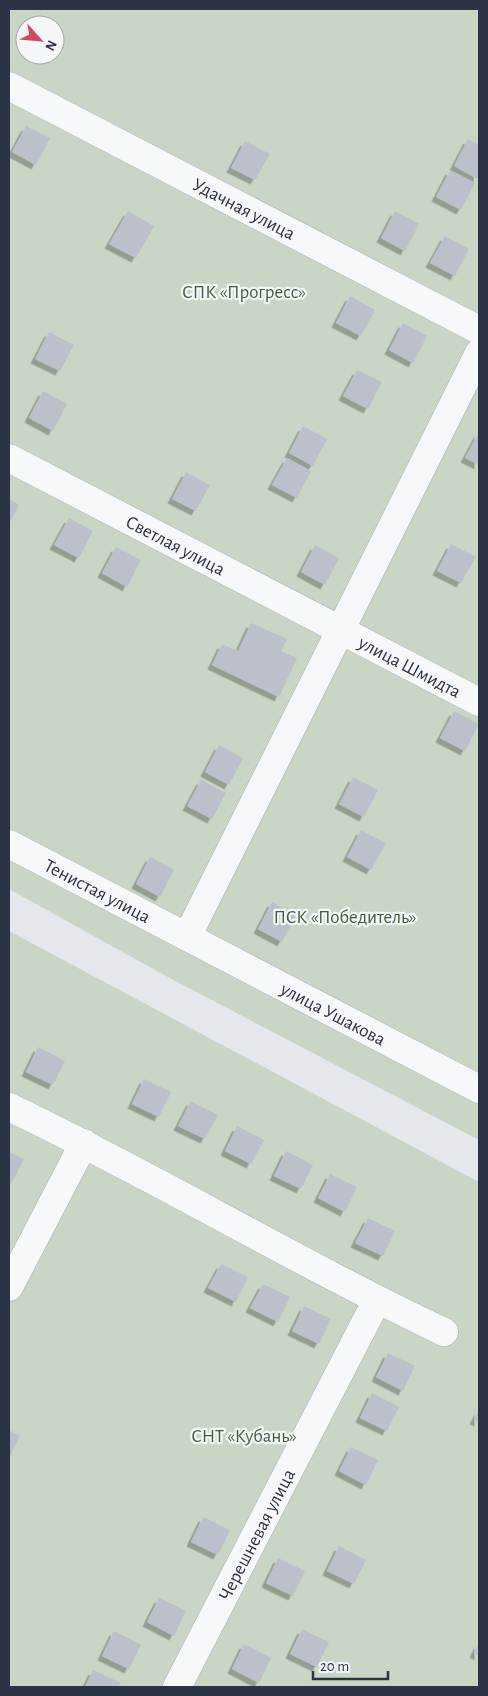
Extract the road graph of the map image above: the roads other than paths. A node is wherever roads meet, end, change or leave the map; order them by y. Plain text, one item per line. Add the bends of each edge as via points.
1 (9, 86) edge
2 (479, 330) edge
3 (479, 353) edge
4 (9, 458) edge
5 (342, 630) junction
6 (479, 702) edge
7 (9, 844) edge
8 (187, 937) junction
9 (479, 1090) edge
10 (9, 1107) edge
11 (84, 1143) junction
12 (9, 1287) edge
13 (377, 1300) junction
14 (444, 1332) dead end
15 (177, 1687) edge

1 - 2 street, Удачная улица
3 - 5 street
4 - 5 street, Светлая улица
5 - 6 street, улица Шмидта
5 - 8 street
7 - 8 street, Тенистая улица
8 - 9 street, улица Ушакова
10 - 11 street
11 - 12 street
11 - 13 street
13 - 14 street
13 - 15 street, Черешневая улица

